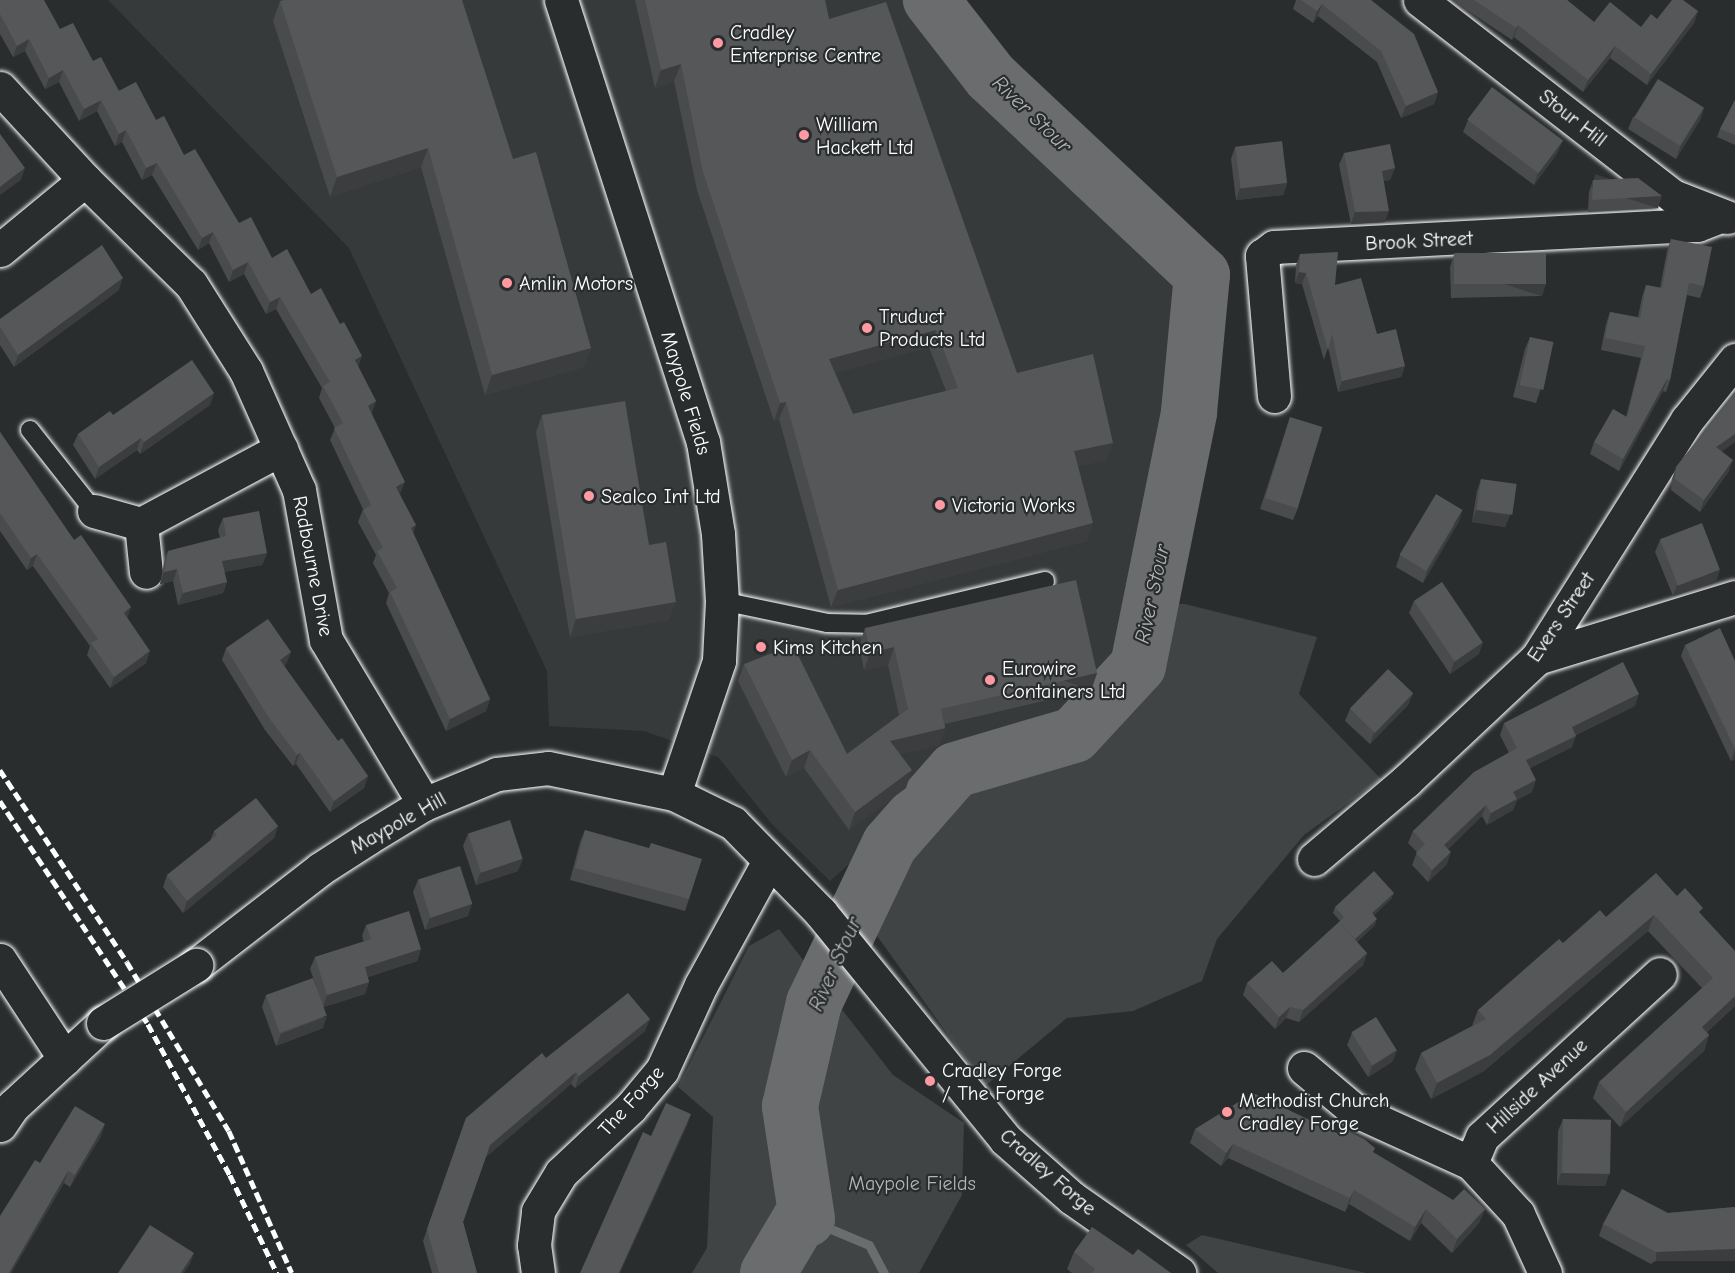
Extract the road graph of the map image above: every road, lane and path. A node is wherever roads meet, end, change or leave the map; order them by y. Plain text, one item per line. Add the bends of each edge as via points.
1 (561, 0) edge
2 (1420, 0) edge
3 (0, 88) edge
4 (86, 180) junction
5 (1726, 217) edge
6 (0, 250) edge
7 (1735, 360) edge
8 (1274, 396) dead end
9 (30, 430) dead end
10 (281, 449) junction
11 (94, 511) joint
12 (141, 524) junction
13 (146, 572) dead end
14 (1045, 581) dead end
15 (1735, 597) edge
16 (722, 601) junction
17 (1537, 658) junction
18 (674, 794) junction
19 (424, 804) junction
20 (1314, 859) dead end
21 (769, 861) junction
22 (0, 960) edge
23 (1660, 975) dead end
24 (911, 1024) joint
25 (65, 1059) junction
26 (1304, 1068) dead end
27 (0, 1125) edge
28 (1471, 1162) junction
29 (538, 1273) edge
30 (1179, 1273) edge
31 (1545, 1273) edge

1 - 16 street, Maypole Fields via 703,442 718,534
2 - 5 street, Stour Hill via 1673,196
3 - 4 street, Radbourne Drive
4 - 6 street
4 - 10 street, Radbourne Drive via 191,284 246,371
5 - 8 street, Brook Street via 1697,225 1274,247 1262,256
7 - 17 street, Evers Street via 1687,420
9 - 11 lane
10 - 12 street
10 - 19 street, Radbourne Drive via 299,490 326,640
11 - 12 street
12 - 13 street
14 - 16 lane via 866,624 827,623
15 - 17 street
16 - 18 street, Maypole Fields via 718,661
17 - 20 street, Evers Street via 1406,781
18 - 19 street, Maypole Hill via 548,768 497,774
18 - 21 street, Maypole Hill via 733,823
19 - 25 street, Maypole Hill, bridge via 320,869 196,965 104,1023
21 - 24 street, Maypole Hill via 821,913
21 - 29 street, The Forge via 701,985 663,1070 632,1107 561,1173 538,1211 534,1245
22 - 25 street
23 - 28 street, Hillside Avenue via 1482,1137
24 - 30 street, Cradley Forge via 1005,1139 1071,1198
25 - 27 street, Maypole Hill via 13,1106
26 - 28 street via 1354,1110
28 - 31 street via 1518,1214

